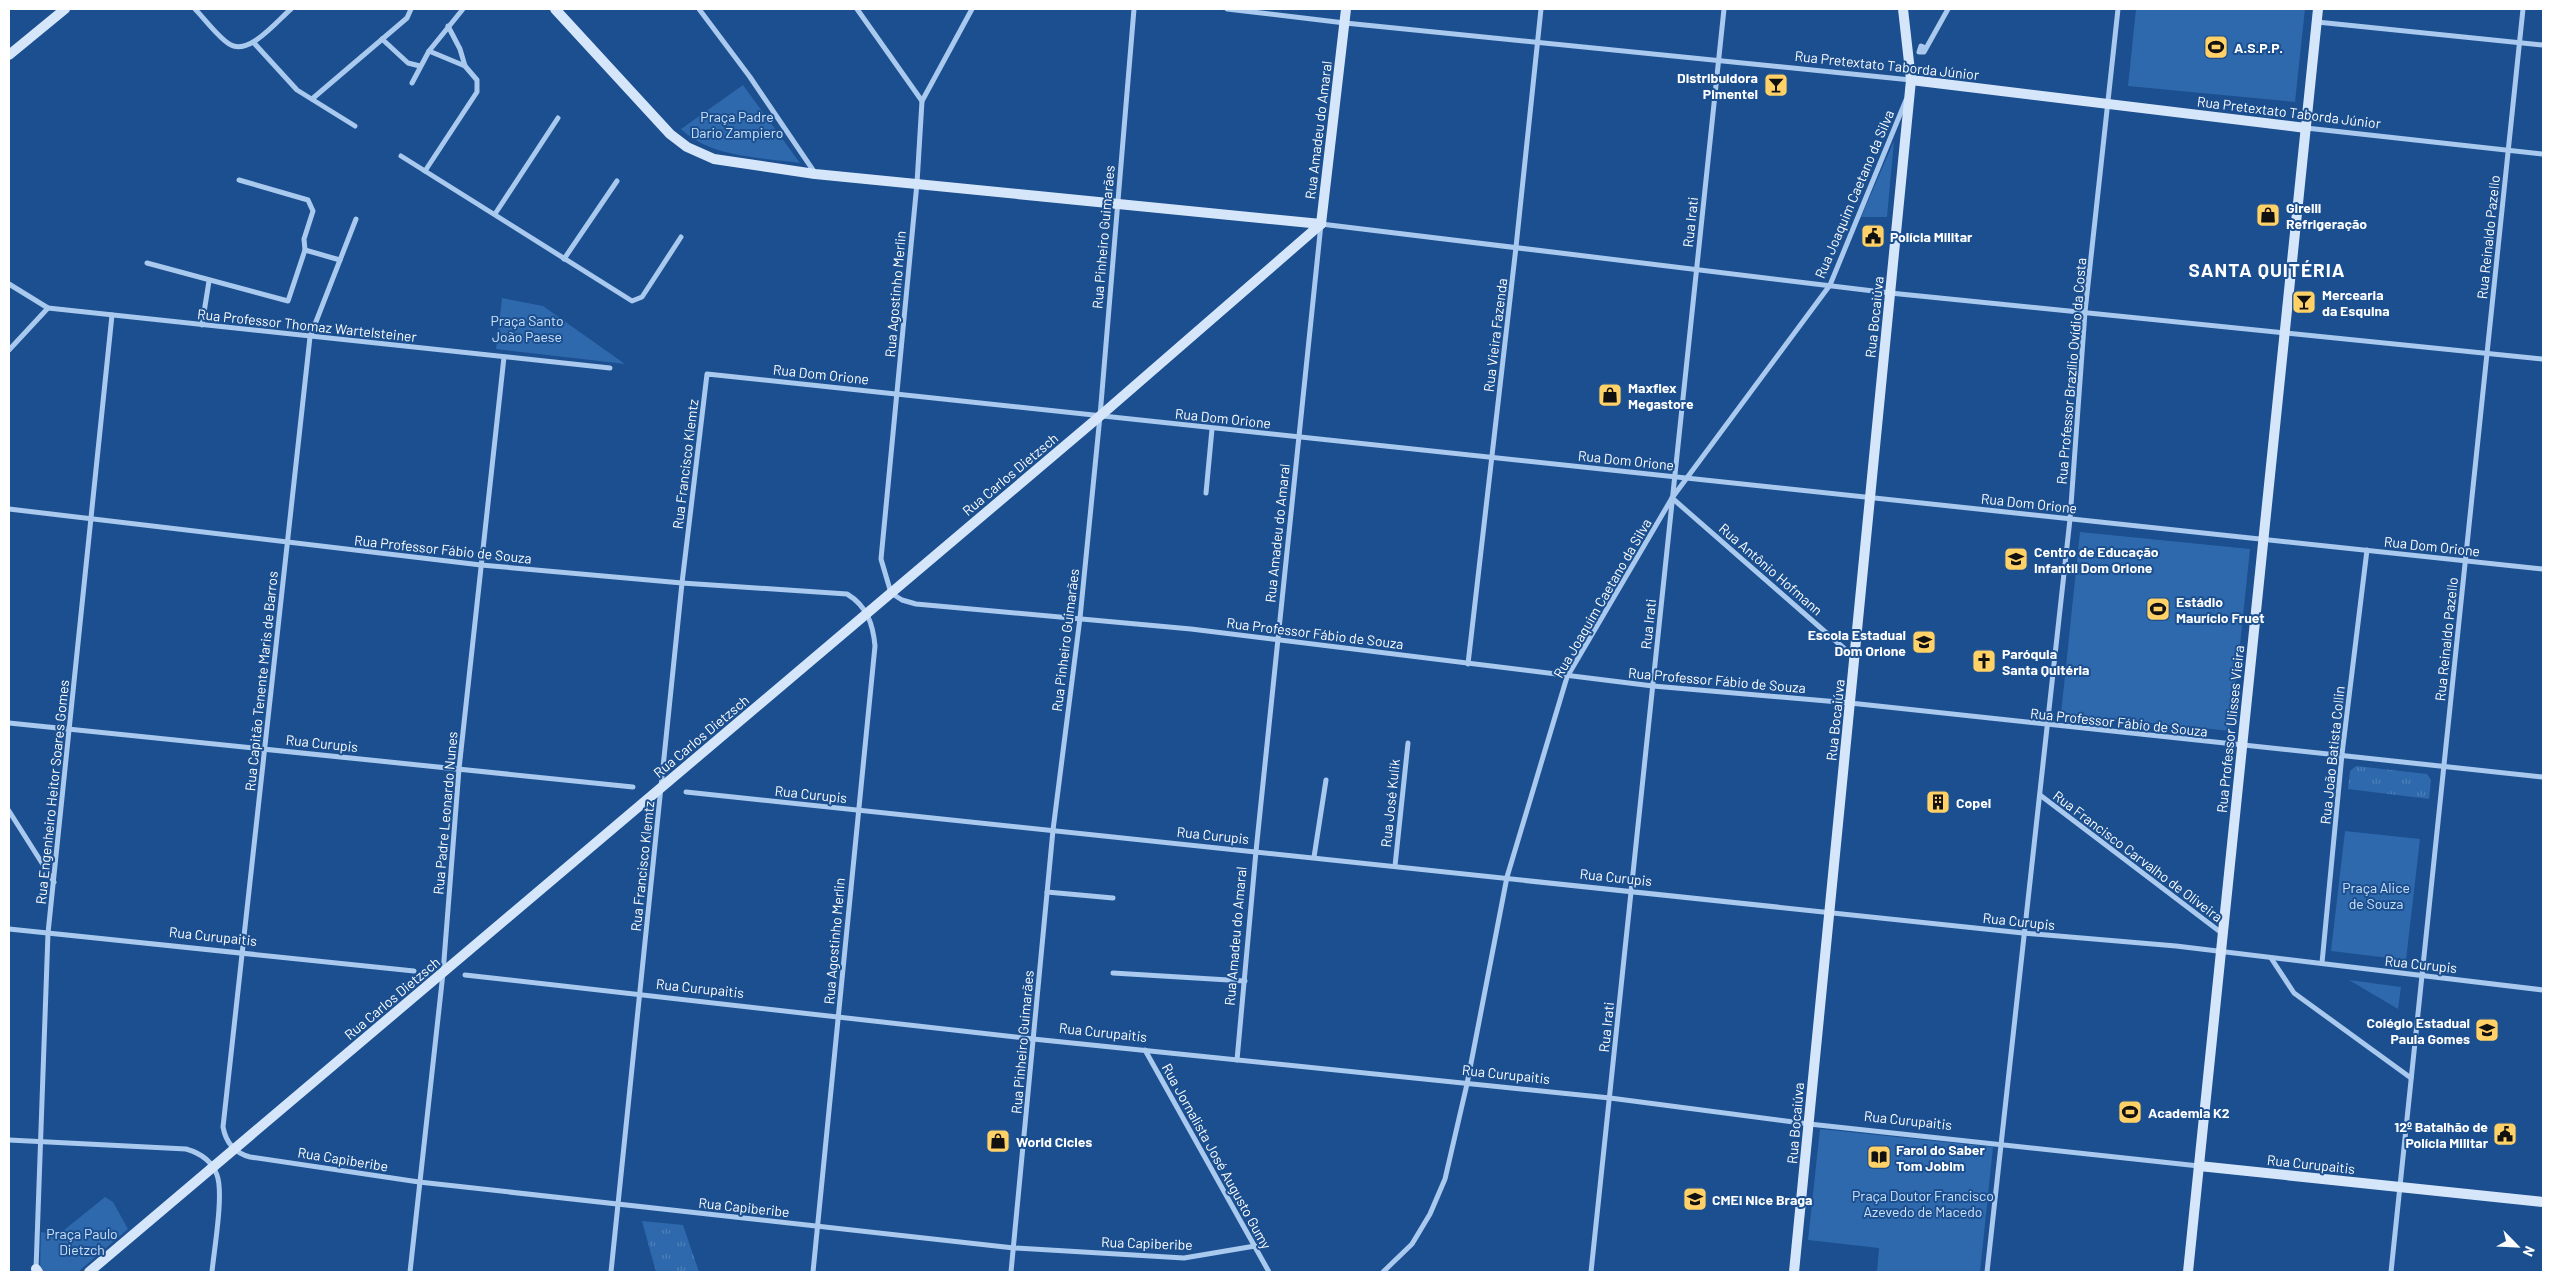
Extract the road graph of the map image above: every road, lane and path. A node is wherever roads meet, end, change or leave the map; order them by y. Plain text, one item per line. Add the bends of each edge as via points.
1 (65, 9) edge
2 (195, 9) edge
3 (291, 9) edge
4 (411, 9) edge
5 (463, 9) edge
6 (555, 9) edge
7 (699, 9) edge
8 (857, 9) edge
9 (972, 9) edge
10 (1134, 9) edge
11 (1227, 9) edge
12 (1346, 9) edge
13 (1541, 9) edge
14 (1724, 9) edge
15 (1903, 9) edge
16 (1948, 9) edge
17 (2118, 9) edge
18 (2318, 9) edge
19 (2523, 9) edge
20 (2317, 22) junction
21 (1345, 23) junction
22 (448, 26) junction
23 (382, 39) junction
24 (1537, 41) junction
25 (254, 42) junction
26 (2520, 43) junction
27 (2543, 45) edge
28 (1926, 48) dead end
29 (429, 51) junction
30 (9, 55) edge
31 (1718, 61) junction
32 (420, 66) junction
33 (465, 66) junction
34 (412, 83) dead end
35 (1910, 86) junction
36 (312, 99) junction
37 (922, 101) junction
38 (2108, 104) junction
39 (558, 118) dead end
40 (355, 126) dead end
41 (2306, 128) junction
42 (2508, 151) junction
43 (2543, 154) edge
44 (401, 156) dead end
45 (425, 171) junction
46 (815, 174) junction
47 (239, 180) dead end
48 (617, 181) dead end
49 (917, 184) junction
50 (1117, 204) junction
51 (494, 214) junction
52 (356, 219) dead end
53 (1321, 224) junction
54 (680, 237) dead end
55 (1516, 247) junction
56 (305, 250) junction
57 (564, 258) junction
58 (340, 260) junction
59 (147, 264) dead end
60 (1696, 270) junction
61 (209, 281) junction
62 (9, 284) edge
63 (1830, 285) junction
64 (1890, 293) junction
65 (48, 308) junction
66 (2085, 312) junction
67 (112, 315) junction
68 (202, 325) junction
69 (2285, 333) junction
70 (310, 337) junction
71 (9, 350) edge
72 (2487, 354) junction
73 (504, 357) junction
74 (2543, 359) edge
75 (610, 368) dead end
76 (707, 374) joint
77 (898, 394) junction
78 (1100, 416) junction
79 (1212, 429) junction
80 (1300, 437) junction
81 (1492, 457) junction
82 (1675, 477) junction
83 (1688, 478) junction
84 (1206, 493) dead end
85 (1672, 498) junction
86 (1870, 498) junction
87 (9, 509) edge
88 (91, 518) junction
89 (2070, 519) junction
90 (2264, 539) junction
91 (288, 542) junction
92 (2367, 550) junction
93 (2466, 561) junction
94 (481, 565) junction
95 (2543, 569) edge
96 (682, 583) junction
97 (891, 593) junction
98 (867, 613) junction
99 (1080, 618) junction
100 (1279, 640) junction
101 (1854, 657) junction
102 (1468, 664) junction
103 (1567, 677) junction
104 (1653, 686) junction
105 (1850, 703) junction
106 (9, 723) edge
107 (2048, 726) junction
108 (69, 730) junction
109 (1408, 743) dead end
110 (2242, 746) junction
111 (265, 748) junction
112 (2342, 754) junction
113 (2444, 765) junction
114 (459, 769) junction
115 (2543, 777) edge
116 (1326, 780) dead end
117 (633, 786) dead end
118 (662, 788) junction
119 (686, 792) dead end
120 (2040, 796) junction
121 (858, 810) junction
122 (9, 811) edge
123 (1053, 830) junction
124 (1256, 851) junction
125 (1314, 857) junction
126 (1394, 866) junction
127 (1507, 877) junction
128 (54, 882) junction
129 (1631, 890) junction
130 (1047, 892) junction
131 (1113, 898) dead end
132 (1830, 911) junction
133 (9, 930) edge
134 (48, 933) junction
135 (2023, 933) junction
136 (2223, 934) junction
137 (243, 952) junction
138 (2221, 952) junction
139 (2272, 958) junction
140 (2322, 963) junction
141 (414, 970) dead end
142 (442, 973) junction
143 (1113, 973) dead end
144 (465, 975) dead end
145 (2422, 975) junction
146 (1244, 981) junction
147 (2543, 990) edge
148 (640, 996) junction
149 (839, 1017) junction
150 (1033, 1038) junction
151 (1145, 1050) junction
152 (1237, 1060) junction
153 (2411, 1078) junction
154 (1467, 1084) junction
155 (1610, 1098) junction
156 (1809, 1124) junction
157 (9, 1140) edge
158 (40, 1141) junction
159 (2001, 1144) junction
160 (235, 1149) junction
161 (2199, 1166) junction
162 (213, 1168) junction
163 (419, 1182) junction
164 (2400, 1187) junction
165 (2543, 1202) edge
166 (618, 1206) junction
167 (819, 1226) junction
168 (1255, 1246) junction
169 (1014, 1248) junction
170 (36, 1271) edge
171 (92, 1271) edge
172 (212, 1272) edge
173 (410, 1272) edge
174 (611, 1272) edge
175 (813, 1272) edge
176 (1011, 1272) edge
177 (1269, 1272) edge
178 (1382, 1272) edge
179 (1592, 1272) edge
180 (1794, 1272) edge
181 (1987, 1272) edge
182 (2188, 1272) edge
183 (2391, 1272) edge

1 - 30 street
2 - 25 street via 230,45 240,47
3 - 25 street
4 - 23 street via 407,18
5 - 22 street
6 - 46 street via 670,134 687,147 714,159
7 - 46 street via 750,77
8 - 37 street
9 - 37 street, Rua Agostinho Merlin
10 - 50 street, Rua Pinheiro Guimarães
11 - 21 street, Rua Pretextato Taborda Júnior
12 - 21 street, Rua Amadeu do Amaral
13 - 24 street, Rua Vieira Fazenda
14 - 31 street, Rua Irati
15 - 35 street, Rua Bocaiúva
16 - 28 street
17 - 38 street, Rua Professor Brazílio Ovídio da Costa
18 - 20 street, Rua Professor Ulisses Vieira
19 - 26 street, Rua Reinaldo Pazello
20 - 26 street
20 - 41 street, Rua Professor Ulisses Vieira
21 - 24 street, Rua Pretextato Taborda Júnior
21 - 53 street, Rua Amadeu do Amaral
22 - 29 street
22 - 33 street
23 - 32 street via 408,63
23 - 36 street
24 - 31 street, Rua Pretextato Taborda Júnior
24 - 55 street, Rua Vieira Fazenda
25 - 36 street via 286,80
26 - 27 street
26 - 42 street, Rua Reinaldo Pazello
29 - 32 street
29 - 33 street
31 - 35 street, Rua Pretextato Taborda Júnior
31 - 60 street, Rua Irati
32 - 34 street
33 - 45 street via 477,80 477,92
35 - 38 street, Rua Pretextato Taborda Júnior
35 - 63 street, Rua Joaquim Caetano da Silva
35 - 64 street, Rua Bocaiúva
36 - 40 street
37 - 49 street, Rua Agostinho Merlin
38 - 41 street, Rua Pretextato Taborda Júnior
38 - 66 street, Rua Professor Brazílio Ovídio da Costa
39 - 51 street
41 - 42 street, Rua Pretextato Taborda Júnior
41 - 69 street, Rua Professor Ulisses Vieira
42 - 43 street, Rua Pretextato Taborda Júnior
42 - 72 street, Rua Reinaldo Pazello
44 - 45 street
45 - 51 street
46 - 49 street
47 - 56 street via 308,200 313,211 304,239
48 - 57 street
49 - 50 street
49 - 77 street, Rua Agostinho Merlin
50 - 53 street
50 - 78 street, Rua Pinheiro Guimarães
51 - 57 street
52 - 58 street, Rua Capitão Tenente Maris de Barros
53 - 55 street
53 - 78 street, Rua Carlos Dietzsch
53 - 80 street, Rua Amadeu do Amaral
54 - 57 street via 642,297 632,301
55 - 60 street
55 - 81 street, Rua Vieira Fazenda
56 - 58 street
56 - 61 street via 288,302
58 - 70 street, Rua Capitão Tenente Maris de Barros
59 - 61 street
60 - 63 street
60 - 82 street, Rua Irati
61 - 68 street
62 - 65 street, Rua Professor Thomaz Wartelsteiner
63 - 64 street
63 - 83 street, Rua Joaquim Caetano da Silva
64 - 66 street
64 - 86 street, Rua Bocaiúva
65 - 67 street, Rua Professor Thomaz Wartelsteiner
65 - 71 street
66 - 69 street
66 - 89 street, Rua Professor Brazílio Ovídio da Costa
67 - 68 street, Rua Professor Thomaz Wartelsteiner
67 - 88 street, Rua Engenheiro Heitor Soares Gomes
68 - 70 street, Rua Professor Thomaz Wartelsteiner
69 - 72 street
69 - 90 street, Rua Professor Ulisses Vieira
70 - 73 street, Rua Professor Thomaz Wartelsteiner
70 - 91 street, Rua Capitão Tenente Maris de Barros
72 - 74 street
72 - 93 street, Rua Reinaldo Pazello
73 - 75 street, Rua Professor Thomaz Wartelsteiner
73 - 94 street, Rua Padre Leonardo Nunes
76 - 77 street, Rua Dom Orione
76 - 96 street, Rua Francisco Klemtz
77 - 78 street, Rua Dom Orione
77 - 97 street, Rua Agostinho Merlin via 881,559
78 - 79 street, Rua Dom Orione
78 - 97 street, Rua Carlos Dietzsch
78 - 99 street, Rua Pinheiro Guimarães
79 - 80 street, Rua Dom Orione
79 - 84 street
80 - 81 street, Rua Dom Orione
80 - 100 street, Rua Amadeu do Amaral
81 - 82 street, Rua Dom Orione
81 - 102 street, Rua Vieira Fazenda
82 - 83 street, Rua Dom Orione
82 - 85 street, Rua Irati
83 - 85 street, Rua Joaquim Caetano da Silva
83 - 86 street, Rua Dom Orione
85 - 101 street, Rua Antônio Hofmann
85 - 103 street, Rua Joaquim Caetano da Silva
85 - 104 street, Rua Irati
86 - 89 street, Rua Dom Orione
86 - 101 street, Rua Bocaiúva
87 - 88 street, Rua Professor Fábio de Souza
88 - 91 street, Rua Professor Fábio de Souza
88 - 108 street, Rua Engenheiro Heitor Soares Gomes
89 - 90 street, Rua Dom Orione
89 - 107 street, Rua Professor Brazílio Ovídio da Costa
90 - 92 street, Rua Dom Orione
90 - 110 street, Rua Professor Ulisses Vieira
91 - 94 street, Rua Professor Fábio de Souza
91 - 111 street, Rua Capitão Tenente Maris de Barros
92 - 93 street, Rua Dom Orione
92 - 112 street, Rua João Batista Collin
93 - 95 street, Rua Dom Orione
93 - 113 street, Rua Reinaldo Pazello
94 - 96 street, Rua Professor Fábio de Souza
94 - 114 street, Rua Padre Leonardo Nunes
96 - 98 street, Rua Professor Fábio de Souza via 847,594 856,599
96 - 118 street, Rua Francisco Klemtz
97 - 98 street, Rua Carlos Dietzsch
97 - 99 street, Rua Professor Fábio de Souza via 916,604
98 - 118 street, Rua Carlos Dietzsch
98 - 121 street, Rua Agostinho Merlin via 875,646
99 - 100 street, Rua Professor Fábio de Souza
99 - 123 street, Rua Pinheiro Guimarães
100 - 102 street, Rua Professor Fábio de Souza
100 - 124 street, Rua Amadeu do Amaral
101 - 105 street, Rua Bocaiúva
102 - 103 street, Rua Professor Fábio de Souza
103 - 104 street, Rua Professor Fábio de Souza
103 - 127 street, Rua Joaquim Caetano da Silva
104 - 105 street, Rua Professor Fábio de Souza
104 - 129 street, Rua Irati
105 - 107 street, Rua Professor Fábio de Souza
105 - 132 street, Rua Bocaiúva
106 - 108 street, Rua Curupis
107 - 110 street, Rua Professor Fábio de Souza
107 - 120 street, Rua Professor Brazílio Ovídio da Costa
108 - 111 street, Rua Curupis
108 - 128 street, Rua Engenheiro Heitor Soares Gomes
109 - 126 street, Rua José Kulik
110 - 112 street, Rua Professor Fábio de Souza
110 - 136 street, Rua Professor Ulisses Vieira
111 - 114 street, Rua Curupis
111 - 137 street, Rua Capitão Tenente Maris de Barros
112 - 113 street, Rua Professor Fábio de Souza
112 - 140 street, Rua João Batista Collin
113 - 115 street, Rua Professor Fábio de Souza
113 - 145 street, Rua Reinaldo Pazello
114 - 117 street, Rua Curupis
114 - 142 street, Rua Padre Leonardo Nunes
116 - 125 street
118 - 142 street, Rua Carlos Dietzsch
118 - 148 street, Rua Francisco Klemtz
119 - 121 street, Rua Curupis
120 - 135 street, Rua Professor Brazílio Ovídio da Costa
120 - 136 street, Rua Francisco Carvalho de Oliveira
121 - 123 street, Rua Curupis
121 - 149 street, Rua Agostinho Merlin
122 - 128 street
123 - 124 street, Rua Curupis
123 - 130 street, Rua Pinheiro Guimarães
124 - 125 street, Rua Curupis
124 - 146 street, Rua Amadeu do Amaral
125 - 126 street, Rua Curupis
126 - 127 street, Rua Curupis
127 - 129 street, Rua Curupis
127 - 154 street, Rua Joaquim Caetano da Silva
128 - 134 street, Rua Engenheiro Heitor Soares Gomes
129 - 132 street, Rua Curupis
129 - 155 street, Rua Irati
130 - 131 street
130 - 150 street, Rua Pinheiro Guimarães
132 - 135 street, Rua Curupis
132 - 156 street, Rua Bocaiúva
133 - 134 street, Rua Curupaitis
134 - 137 street, Rua Curupaitis
134 - 158 street, Rua Engenheiro Heitor Soares Gomes
135 - 138 street, Rua Curupis
135 - 159 street, Rua Professor Brazílio Ovídio da Costa
136 - 138 street, Rua Professor Ulisses Vieira
137 - 141 street, Rua Curupaitis
137 - 160 street, Rua Capitão Tenente Maris de Barros via 223,1127
138 - 139 street, Rua Curupis
138 - 161 street, Rua Professor Ulisses Vieira
139 - 140 street, Rua Curupis
139 - 153 street via 2294,993
140 - 145 street, Rua Curupis
142 - 160 street, Rua Carlos Dietzsch
142 - 163 street, Rua Padre Leonardo Nunes
143 - 146 street
144 - 148 street, Rua Curupaitis
145 - 147 street, Rua Curupis
145 - 153 street, Rua Reinaldo Pazello
146 - 152 street, Rua Amadeu do Amaral
148 - 149 street, Rua Curupaitis
148 - 166 street, Rua Francisco Klemtz
149 - 150 street, Rua Curupaitis
149 - 167 street, Rua Agostinho Merlin
150 - 151 street, Rua Curupaitis
150 - 169 street, Rua Pinheiro Guimarães
151 - 152 street, Rua Curupaitis
151 - 168 street, Rua Jornalista José Augusto Gumy
152 - 154 street, Rua Curupaitis
153 - 164 street, Rua Reinaldo Pazello
154 - 155 street, Rua Curupaitis
154 - 178 street, Rua Joaquim Caetano da Silva via 1445,1178 1430,1214 1412,1244
155 - 156 street, Rua Curupaitis
155 - 179 street, Rua Irati
156 - 159 street, Rua Curupaitis
156 - 180 street, Rua Bocaiúva
157 - 158 street
158 - 162 street via 186,1149 199,1154
158 - 170 street, Rua Engenheiro Heitor Soares Gomes
159 - 161 street, Rua Curupaitis
159 - 181 street, Rua Professor Brazílio Ovídio da Costa
160 - 162 street, Rua Carlos Dietzsch
160 - 163 street, Rua Capiberibe via 250,1157
161 - 164 street, Rua Curupaitis
161 - 182 street, Rua Professor Ulisses Vieira
162 - 171 street, Rua Carlos Dietzsch
162 - 172 street via 219,1185
163 - 166 street, Rua Capiberibe
163 - 173 street, Rua Padre Leonardo Nunes
164 - 165 street, Rua Curupaitis
164 - 183 street, Rua Reinaldo Pazello
166 - 167 street, Rua Capiberibe
166 - 174 street, Rua Francisco Klemtz
167 - 169 street, Rua Capiberibe
167 - 175 street, Rua Agostinho Merlin
168 - 169 street, Rua Capiberibe via 1184,1258
168 - 177 street, Rua Jornalista José Augusto Gumy
169 - 176 street, Rua Pinheiro Guimarães

